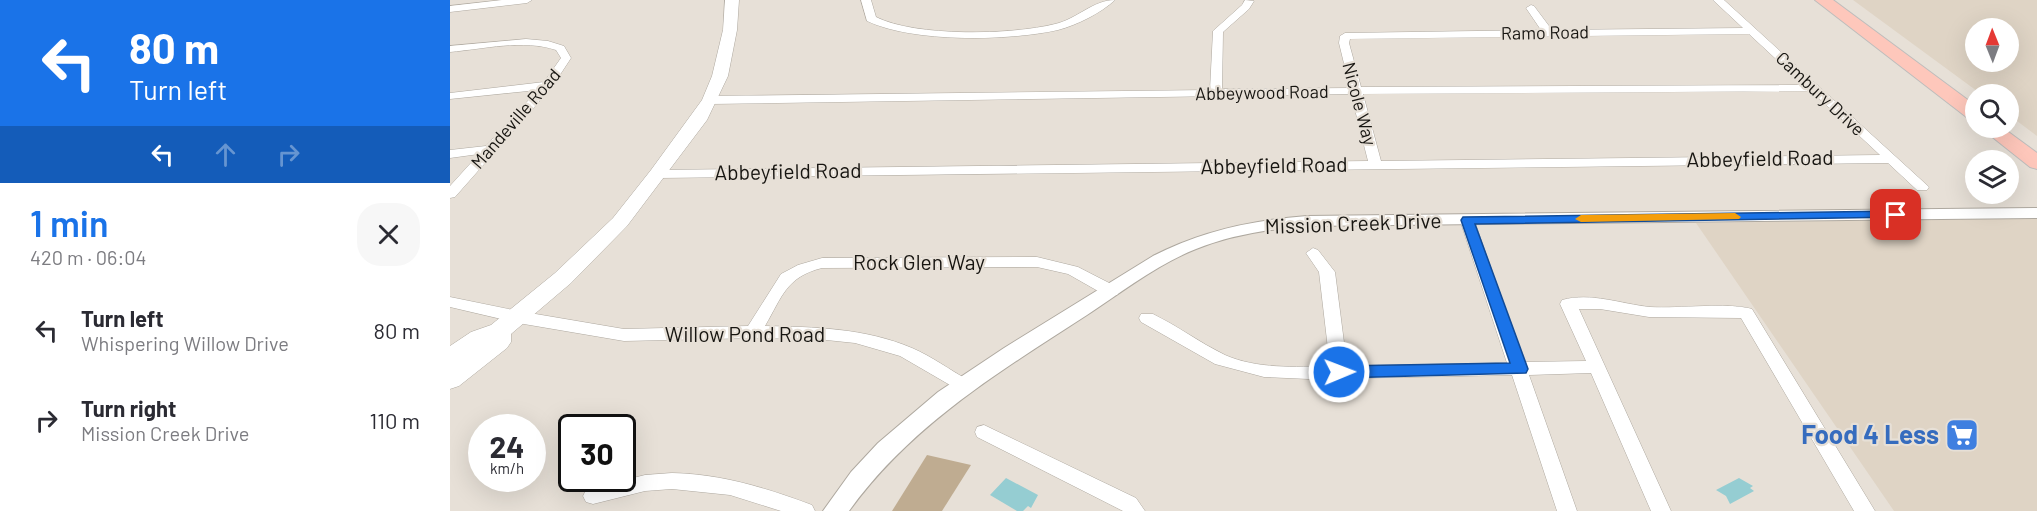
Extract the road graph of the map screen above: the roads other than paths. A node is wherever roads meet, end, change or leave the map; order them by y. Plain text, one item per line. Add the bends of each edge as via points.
1 (527, 0) edge
2 (732, 0) edge
3 (866, 0) edge
4 (1110, 0) edge
5 (1718, 0) edge
6 (1822, 0) edge
7 (1840, 0) edge
8 (1249, 1) edge
9 (1531, 8) dead end
10 (450, 9) edge
11 (1753, 31) junction
12 (1549, 34) junction
13 (1344, 43) joint
14 (450, 49) edge
15 (548, 85) junction
16 (1815, 88) junction
17 (1354, 91) junction
18 (1965, 92) edge
19 (1216, 94) junction
20 (450, 96) edge
21 (710, 100) junction
22 (1965, 107) edge
23 (2019, 134) edge
24 (2015, 138) edge
25 (2037, 145) edge
26 (491, 149) junction
27 (450, 154) edge
28 (1890, 159) junction
29 (2037, 163) edge
30 (1375, 164) junction
31 (658, 174) junction
32 (1922, 187) dead end
33 (450, 194) edge
34 (2037, 213) edge
35 (1467, 220) junction
36 (1313, 253) dead end
37 (1111, 291) junction
38 (450, 302) edge
39 (1147, 318) dead end
40 (508, 324) junction
41 (753, 332) junction
42 (450, 358) edge
43 (1597, 367) junction
44 (1520, 369) junction
45 (1339, 372) junction
46 (450, 380) edge
47 (962, 385) junction
48 (984, 432) dead end
49 (593, 496) dead end
50 (805, 511) edge
51 (835, 511) edge
52 (1135, 511) edge
53 (1567, 511) edge
54 (1661, 511) edge
55 (1865, 511) edge

1 - 10 street
2 - 21 main road via 720,76
3 - 4 street via 871,19 882,26 910,32 1047,29 1074,21
5 - 11 street, Cambury Drive
6 - 22 main road
7 - 18 main road
8 - 19 street via 1218,32
9 - 12 street
11 - 12 street, Ramo Road
11 - 16 street, Cambury Drive
12 - 13 street, Ramo Road via 1352,35 1345,36
13 - 17 street, Nicole Way
14 - 15 street, Mandeville Road via 517,42 560,48 566,54 565,62
15 - 20 street
15 - 26 street, Mandeville Road
16 - 17 street, Abbeywood Road
16 - 28 street, Cambury Drive
17 - 19 street, Abbeywood Road
17 - 30 street, Nicole Way
19 - 21 street, Abbeywood Road
21 - 31 main road
23 - 25 main road
24 - 29 main road
26 - 27 street
26 - 33 street, Mandeville Road
28 - 30 street, Abbeyfield Road
28 - 32 street, Cambury Drive
30 - 31 street, Abbeyfield Road
31 - 40 main road via 609,234
34 - 35 street, Mission Creek Drive
35 - 37 street, Mission Creek Drive via 1307,221 1247,229 1167,256
35 - 44 street
36 - 45 street via 1327,272
37 - 41 street, Rock Glen Way via 1073,270 1037,262 822,263 786,278
37 - 47 street, Mission Creek Drive
38 - 40 street, Willow Pond Road
39 - 45 street via 1221,360 1249,369 1274,373
40 - 41 street, Willow Pond Road via 624,335
40 - 42 main road
40 - 46 main road via 499,342
41 - 47 street, Willow Pond Road via 817,333 873,341 922,359
43 - 44 street
43 - 54 street
43 - 55 street via 1569,304 1600,304 1649,312 1746,313
44 - 45 street
44 - 53 street
47 - 51 street, Mission Creek Drive via 916,420 867,469
48 - 52 street via 1118,498
49 - 50 street via 650,482 693,481 734,486

